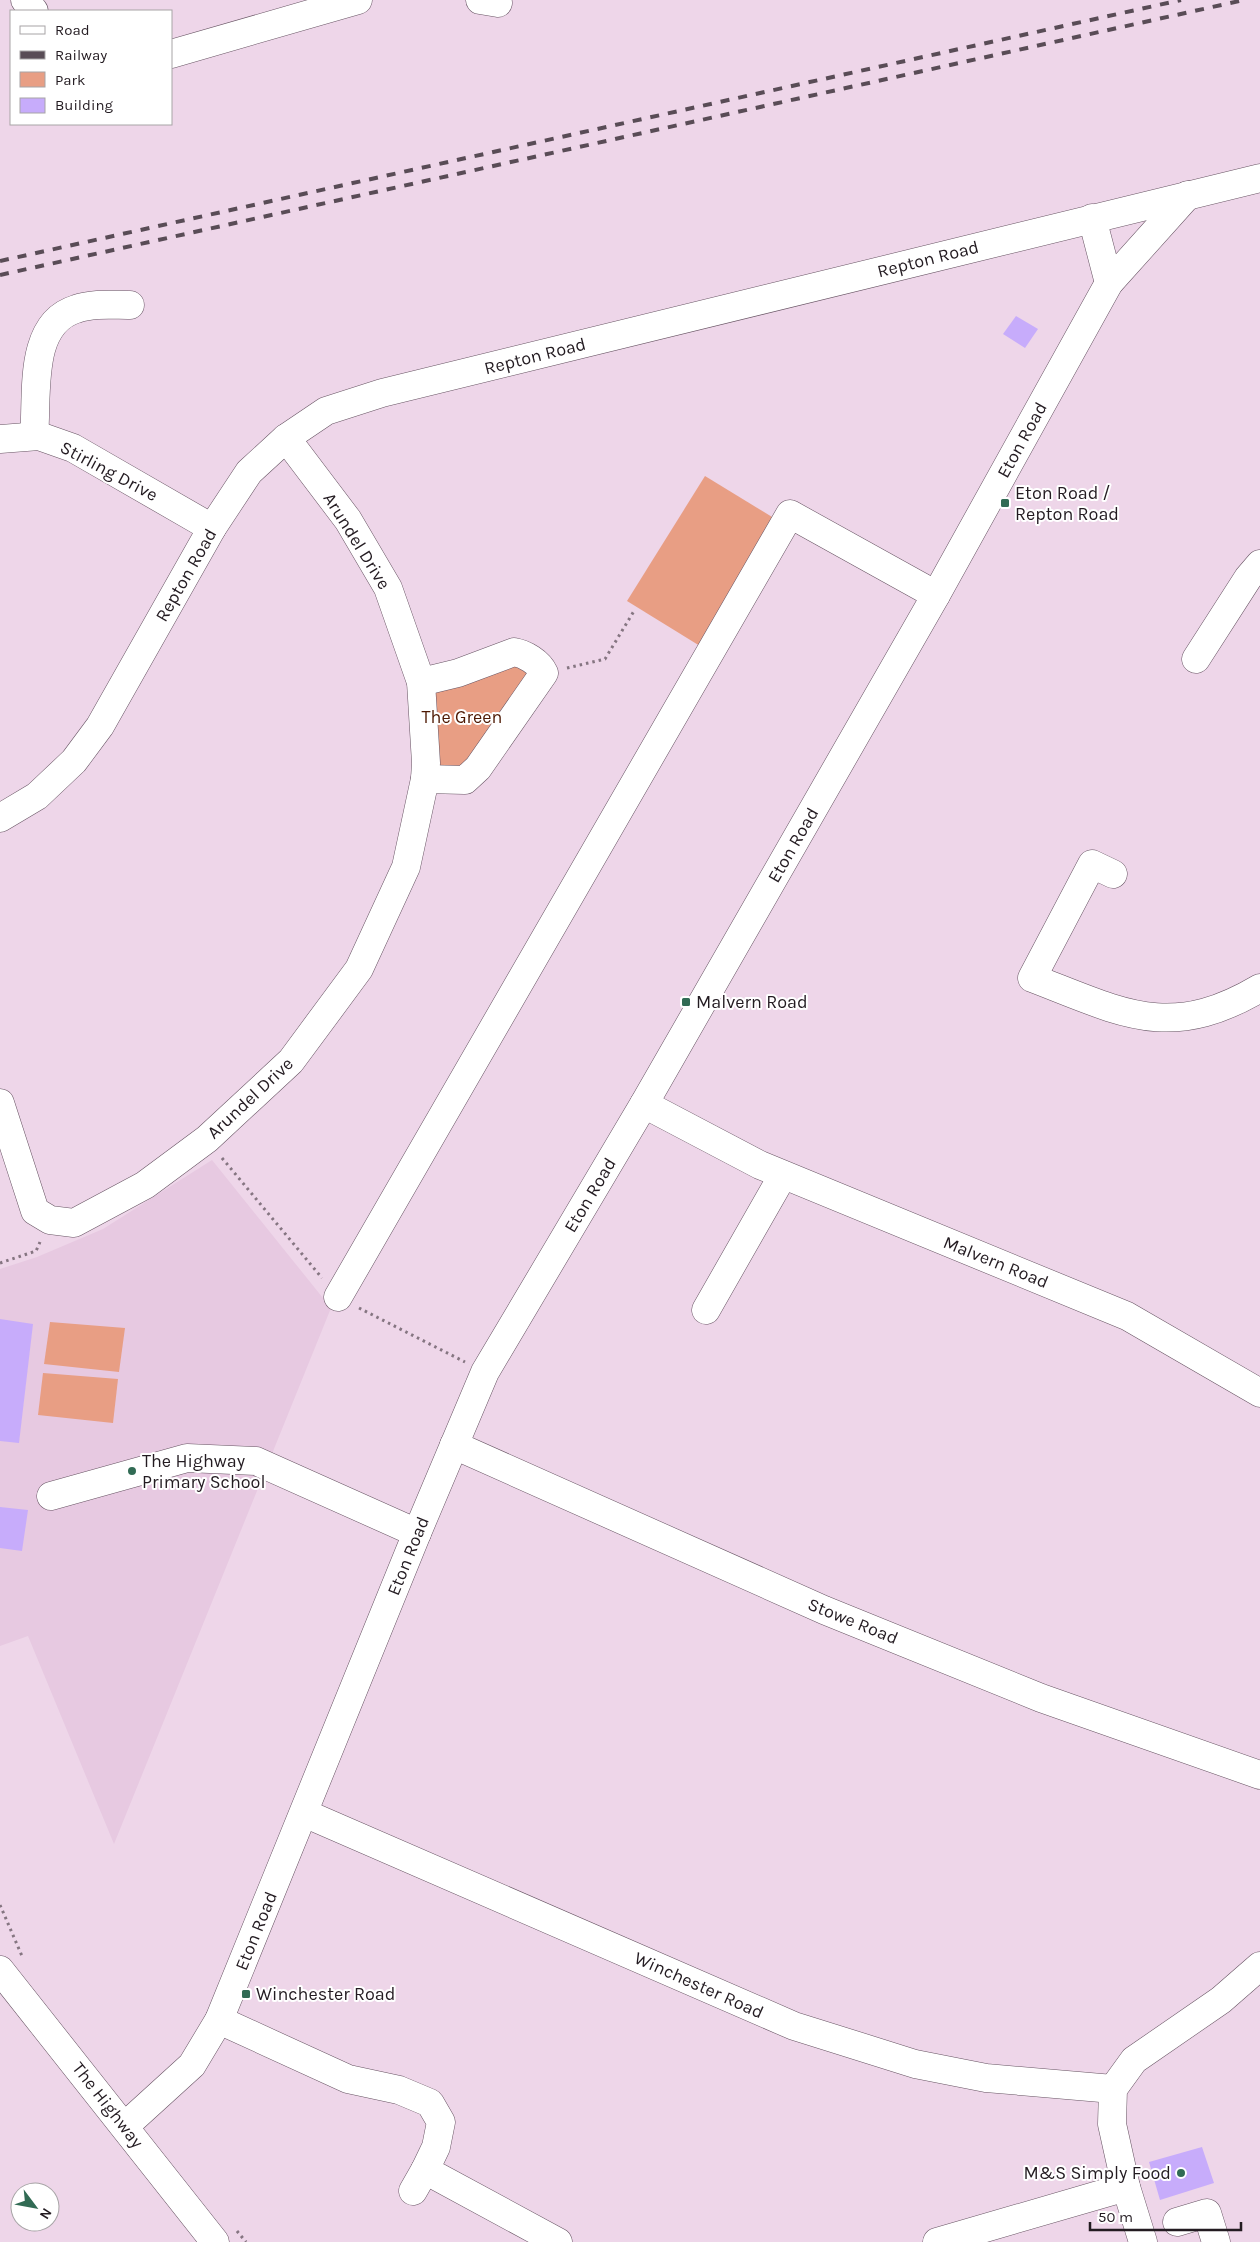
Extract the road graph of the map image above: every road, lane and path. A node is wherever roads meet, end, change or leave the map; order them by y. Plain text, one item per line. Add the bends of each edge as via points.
1 (25, 0) edge
2 (358, 0) edge
3 (33, 10) edge
4 (172, 54) edge
5 (1260, 178) edge
6 (1188, 195) junction
7 (1092, 218) junction
8 (1109, 283) junction
9 (130, 305) dead end
10 (34, 436) junction
11 (286, 438) junction
12 (0, 439) edge
13 (212, 528) junction
14 (1260, 564) edge
15 (936, 595) junction
16 (634, 611) dead end
17 (1196, 659) dead end
18 (544, 673) junction
19 (421, 682) junction
20 (425, 779) junction
21 (0, 818) edge
22 (1113, 874) dead end
23 (1260, 988) edge
24 (0, 1103) edge
25 (644, 1104) junction
26 (783, 1175) junction
27 (50, 1220) junction
28 (0, 1263) edge
29 (338, 1297) dead end
30 (706, 1310) dead end
31 (1260, 1393) edge
32 (454, 1445) junction
33 (51, 1496) dead end
34 (417, 1533) junction
35 (1260, 1775) edge
36 (304, 1812) junction
37 (1260, 1966) edge
38 (0, 1970) edge
39 (220, 2020) junction
40 (1114, 2089) junction
41 (125, 2126) junction
42 (1126, 2187) junction
43 (1180, 2232) edge
44 (524, 2235) edge
45 (988, 2235) edge
46 (1142, 2238) edge
47 (215, 2242) edge
48 (558, 2242) edge
49 (937, 2242) edge
50 (1216, 2242) edge

1 - 3 street
2 - 4 street
5 - 6 street, Repton Road
6 - 7 street, Repton Road
6 - 8 street, Eton Road
7 - 8 street
7 - 11 street, Repton Road via 382,394 326,411
8 - 15 street, Eton Road
9 - 10 street via 97,305 74,310 51,328 37,362
10 - 12 street, Stirling Drive
10 - 13 street, Stirling Drive via 73,448
11 - 13 street, Repton Road via 249,472
11 - 19 street, Arundel Drive via 348,520 388,588
13 - 21 street, Repton Road via 85,747 37,796
14 - 17 street
15 - 25 street, Eton Road
15 - 29 street via 790,514
16 - 18 path via 605,659
18 - 19 street via 541,667 514,652 458,673
18 - 20 street via 478,768 465,780
19 - 20 street, Arundel Drive
20 - 27 street, Arundel Drive via 406,867 359,969 291,1061 207,1139 145,1185 74,1223
22 - 23 street via 1092,864 1032,978 1118,1011 1159,1019 1198,1016 1241,1000
24 - 27 street via 35,1211
25 - 26 street, Malvern Road
25 - 32 street, Eton Road via 485,1372
26 - 30 street
26 - 31 street, Malvern Road via 1127,1316
27 - 28 path via 36,1251
32 - 34 street, Eton Road
32 - 35 street, Stowe Road via 833,1614 1041,1698
33 - 34 street via 187,1458 256,1461
34 - 36 street, Eton Road
36 - 39 street, Eton Road
36 - 40 street, Winchester Road via 794,2026 915,2064 986,2078
37 - 40 street via 1221,2000 1134,2060
38 - 41 street, The Highway
39 - 41 street, Eton Road via 192,2065
39 - 44 street via 348,2079 399,2090 430,2103 440,2122 436,2148 419,2180
40 - 42 street via 1112,2124
41 - 47 street, The Highway
42 - 45 street
42 - 46 street
43 - 46 street
43 - 50 street via 1207,2212
44 - 48 street
45 - 49 street

